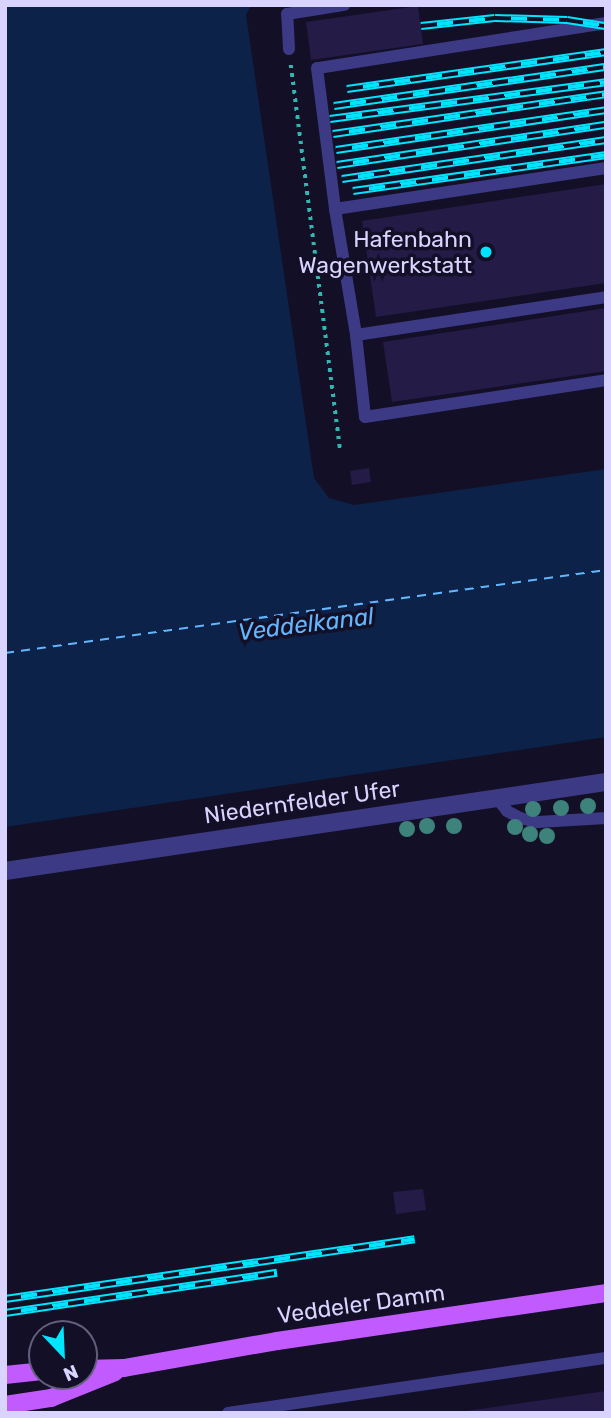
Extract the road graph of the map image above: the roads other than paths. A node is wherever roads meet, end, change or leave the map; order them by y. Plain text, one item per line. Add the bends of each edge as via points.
1 (344, 5) edge
2 (606, 23) edge
3 (289, 49) road end
4 (606, 168) edge
5 (335, 209) junction
6 (606, 296) edge
7 (356, 335) junction
8 (606, 380) edge
9 (606, 782) edge
10 (497, 798) junction
11 (606, 818) edge
12 (5, 871) edge
13 (606, 1293) edge
14 (606, 1358) edge
15 (124, 1368) junction
16 (98, 1369) edge
17 (28, 1373) edge
18 (5, 1376) edge
19 (5, 1405) edge
20 (228, 1413) edge

1 - 3 lane via 287,14
2 - 5 lane via 317,68
4 - 5 lane
5 - 7 lane
6 - 7 lane
7 - 8 lane via 365,417
9 - 10 street, Niedernfelder Ufer
10 - 11 lane via 507,811 538,822
10 - 12 street, Niedernfelder Ufer
13 - 15 main road, Veddeler Damm
14 - 20 lane
15 - 16 main road, Veddeler Damm
15 - 19 main road, Veddeler Damm via 51,1398
17 - 18 main road

